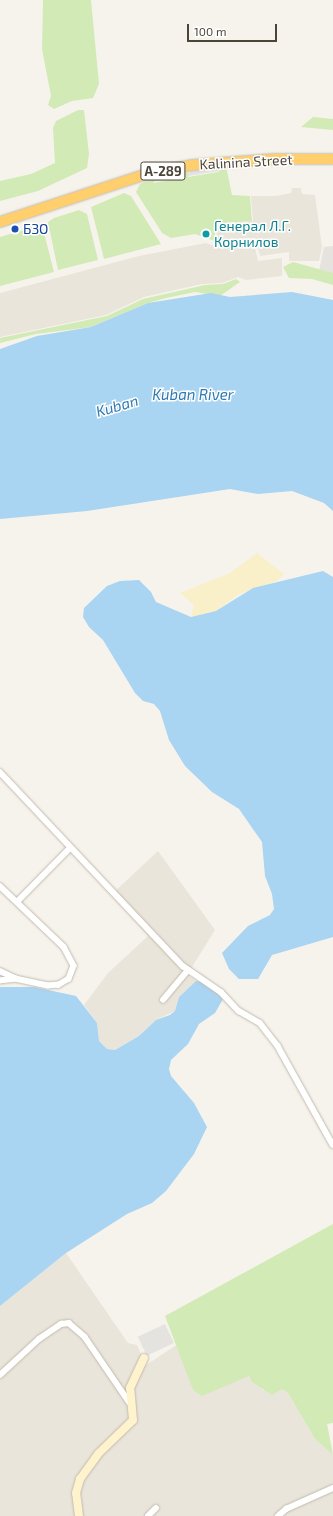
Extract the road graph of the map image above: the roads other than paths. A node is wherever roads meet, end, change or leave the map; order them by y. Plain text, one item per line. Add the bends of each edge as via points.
1 (333, 154) edge
2 (333, 159) edge
3 (0, 215) edge
4 (0, 222) edge
5 (0, 772) edge
6 (70, 848) junction
7 (0, 886) edge
8 (17, 902) junction
9 (188, 970) junction
10 (0, 971) edge
11 (16, 979) junction
12 (0, 981) edge
13 (163, 1000) dead end
14 (333, 1145) edge
15 (144, 1358) dead end
16 (0, 1375) edge
17 (130, 1402) junction
18 (333, 1488) edge
19 (156, 1508) dead end
20 (79, 1516) edge
21 (148, 1516) edge
22 (278, 1516) edge

1 - 3 highway, Kalinina Street / А-289 via 237,154 191,159 138,170
2 - 4 highway, Kalinina Street / А-289 via 275,159 192,165 147,174
5 - 6 street
6 - 8 street
6 - 9 street via 150,934
7 - 8 street
8 - 11 street via 64,947 74,966 69,979 59,985 48,986
9 - 13 street
9 - 14 street via 220,992 239,1011 260,1023 278,1046
10 - 11 street
11 - 12 street
15 - 17 street via 130,1388
16 - 17 street via 39,1339 61,1324 69,1323 85,1337
17 - 20 street via 133,1420 99,1453 80,1479 76,1493
18 - 22 street via 286,1509
19 - 21 street

